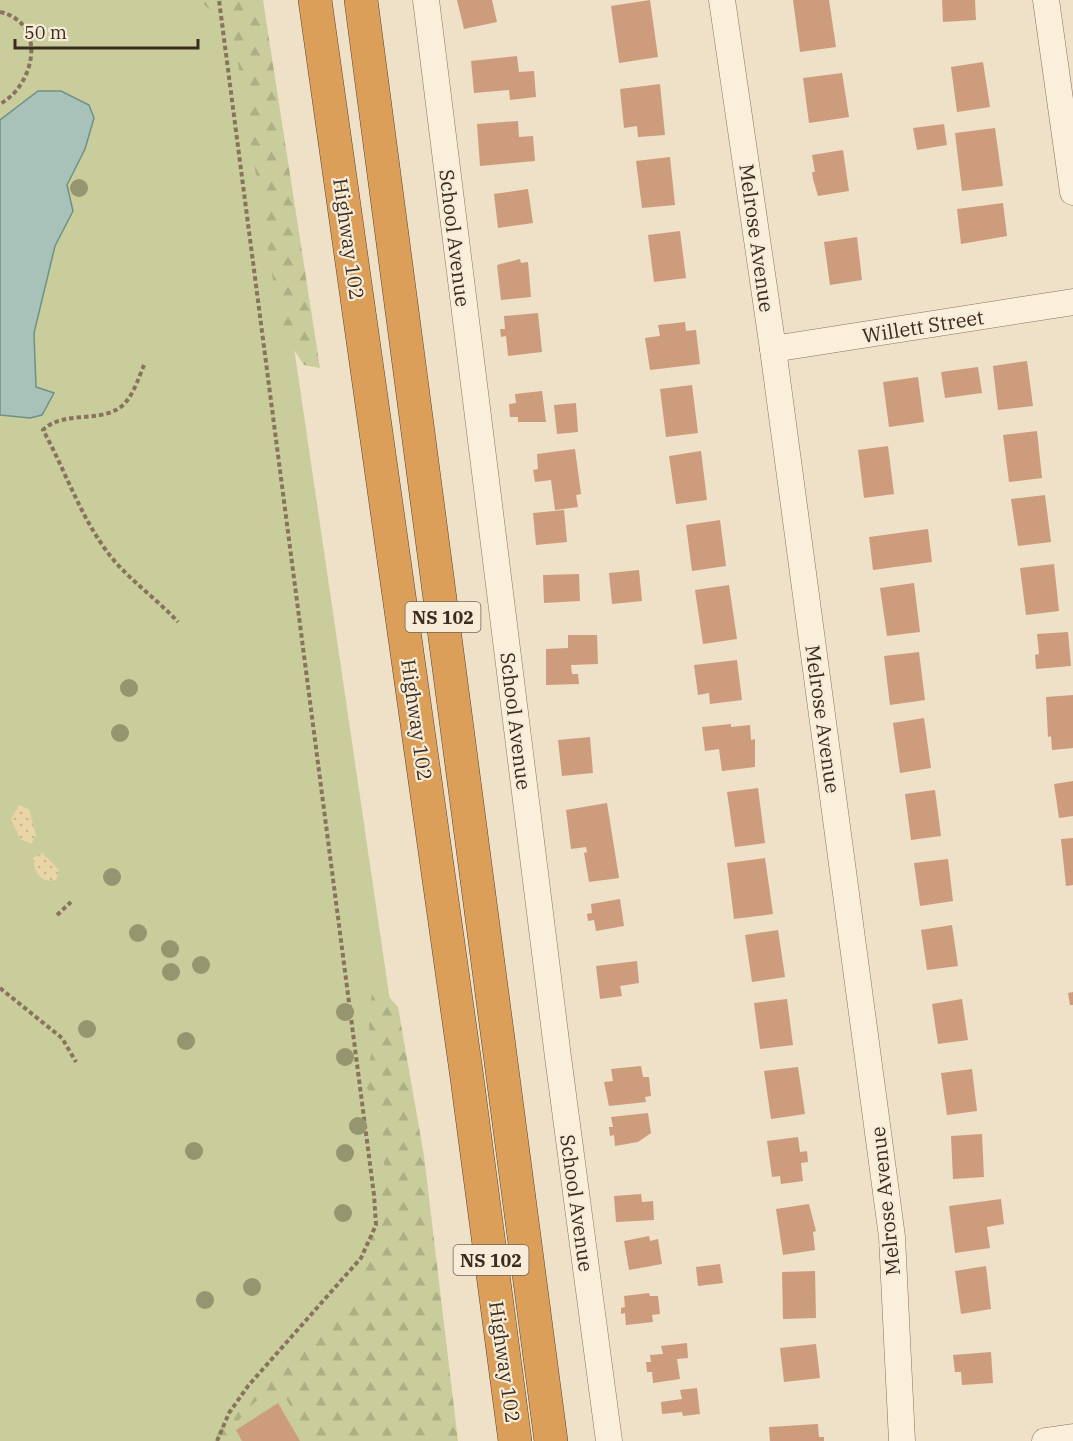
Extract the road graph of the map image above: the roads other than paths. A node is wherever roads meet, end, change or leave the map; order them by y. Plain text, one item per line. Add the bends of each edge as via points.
1 (315, 0) edge
2 (361, 0) edge
3 (426, 0) edge
4 (722, 0) edge
5 (1046, 0) edge
6 (1073, 192) edge
7 (1073, 302) edge
8 (773, 349) junction
9 (524, 1234) junction
10 (1073, 1437) edge
11 (515, 1441) edge
12 (551, 1441) edge
13 (573, 1441) edge
14 (609, 1441) edge
15 (902, 1441) edge
16 (1045, 1441) edge

1 - 11 highway, Highway 102 / NS 102
2 - 9 highway, Highway 102 / NS 102
3 - 14 street, School Avenue
4 - 8 street, Melrose Avenue
5 - 6 street
7 - 8 street, Willett Street
8 - 15 street, Melrose Avenue via 892,1237
9 - 12 highway, Highway 102 / NS 102
9 - 13 highway
10 - 16 street

